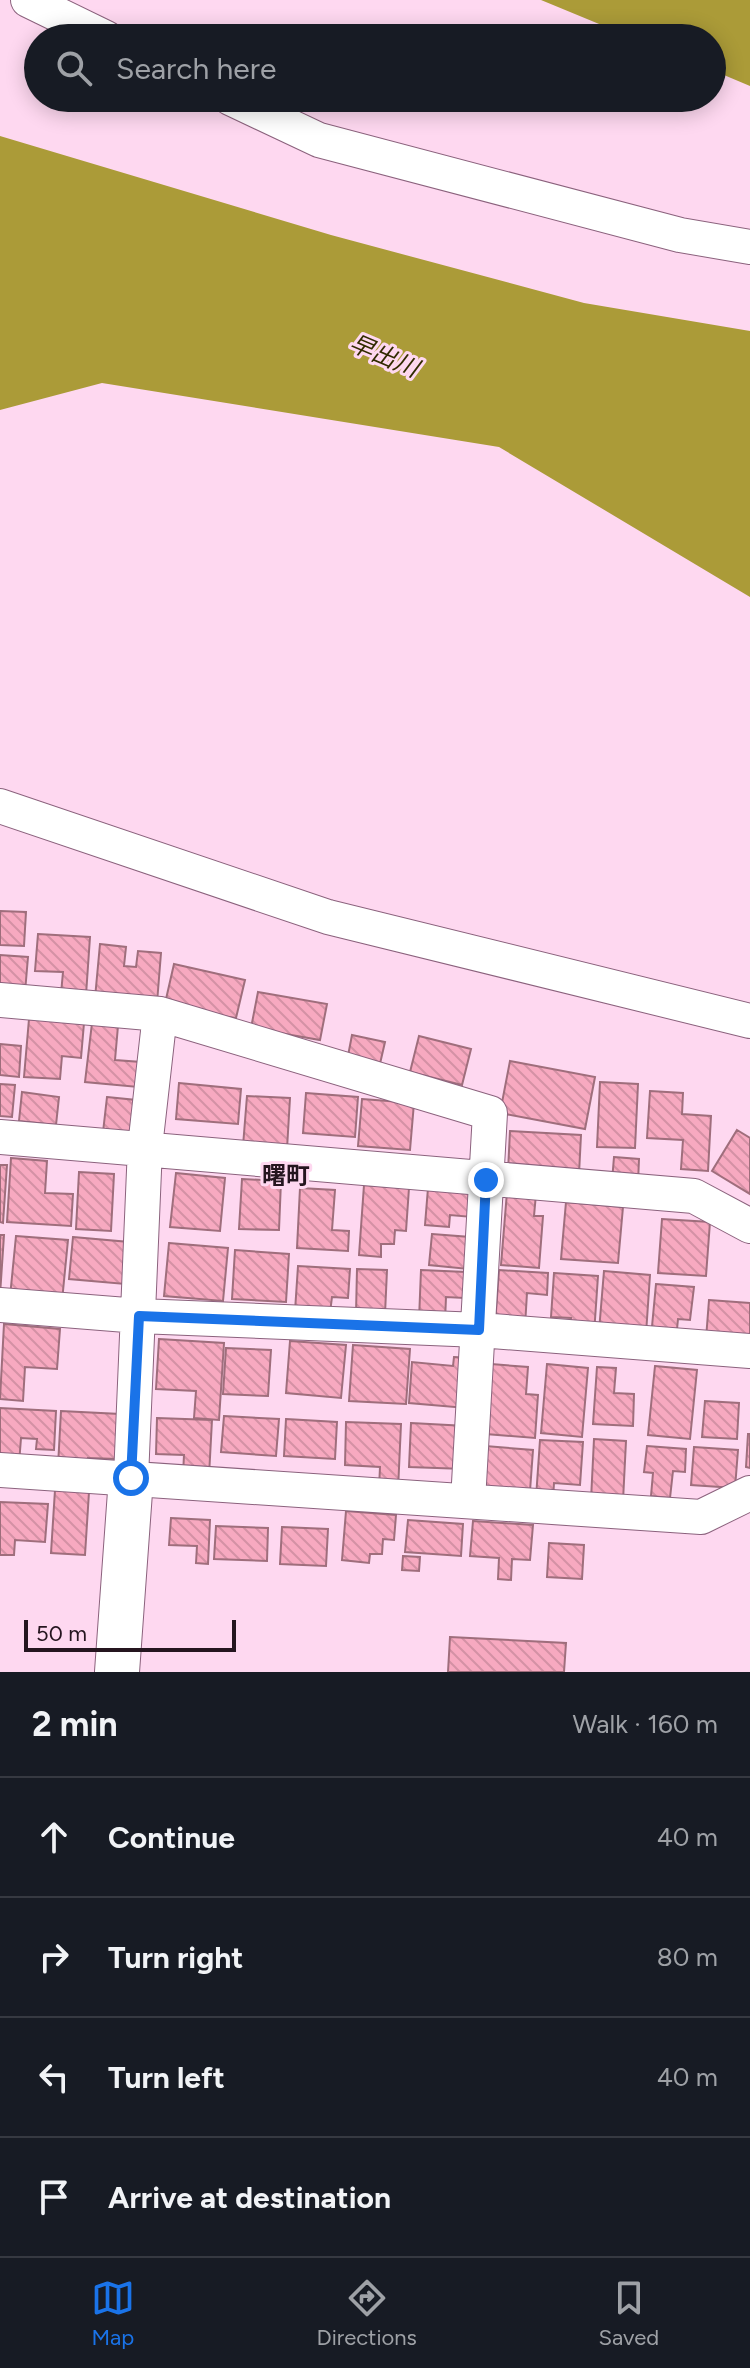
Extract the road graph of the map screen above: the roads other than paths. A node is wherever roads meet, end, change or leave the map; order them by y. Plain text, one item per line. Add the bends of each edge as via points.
1 (28, 0) edge
2 (77, 24) edge
3 (260, 112) edge
4 (750, 247) edge
5 (0, 806) edge
6 (0, 1000) edge
7 (160, 1014) junction
8 (750, 1021) edge
9 (0, 1137) edge
10 (145, 1147) junction
11 (486, 1180) junction
12 (750, 1226) edge
13 (0, 1305) edge
14 (139, 1316) junction
15 (479, 1330) junction
16 (750, 1351) edge
17 (0, 1470) edge
18 (131, 1478) junction
19 (750, 1493) edge
20 (468, 1501) junction
21 (117, 1672) edge

1 - 2 street
3 - 4 street via 319,140 680,235
5 - 8 street via 328,917
6 - 7 street
7 - 10 street
7 - 11 street via 490,1113
9 - 10 street
10 - 11 street
10 - 14 street
11 - 12 street via 694,1196
11 - 15 street
13 - 14 street
14 - 15 street
14 - 18 street
15 - 16 street
15 - 20 street
17 - 18 street
18 - 20 street
18 - 21 street
19 - 20 street via 701,1517

